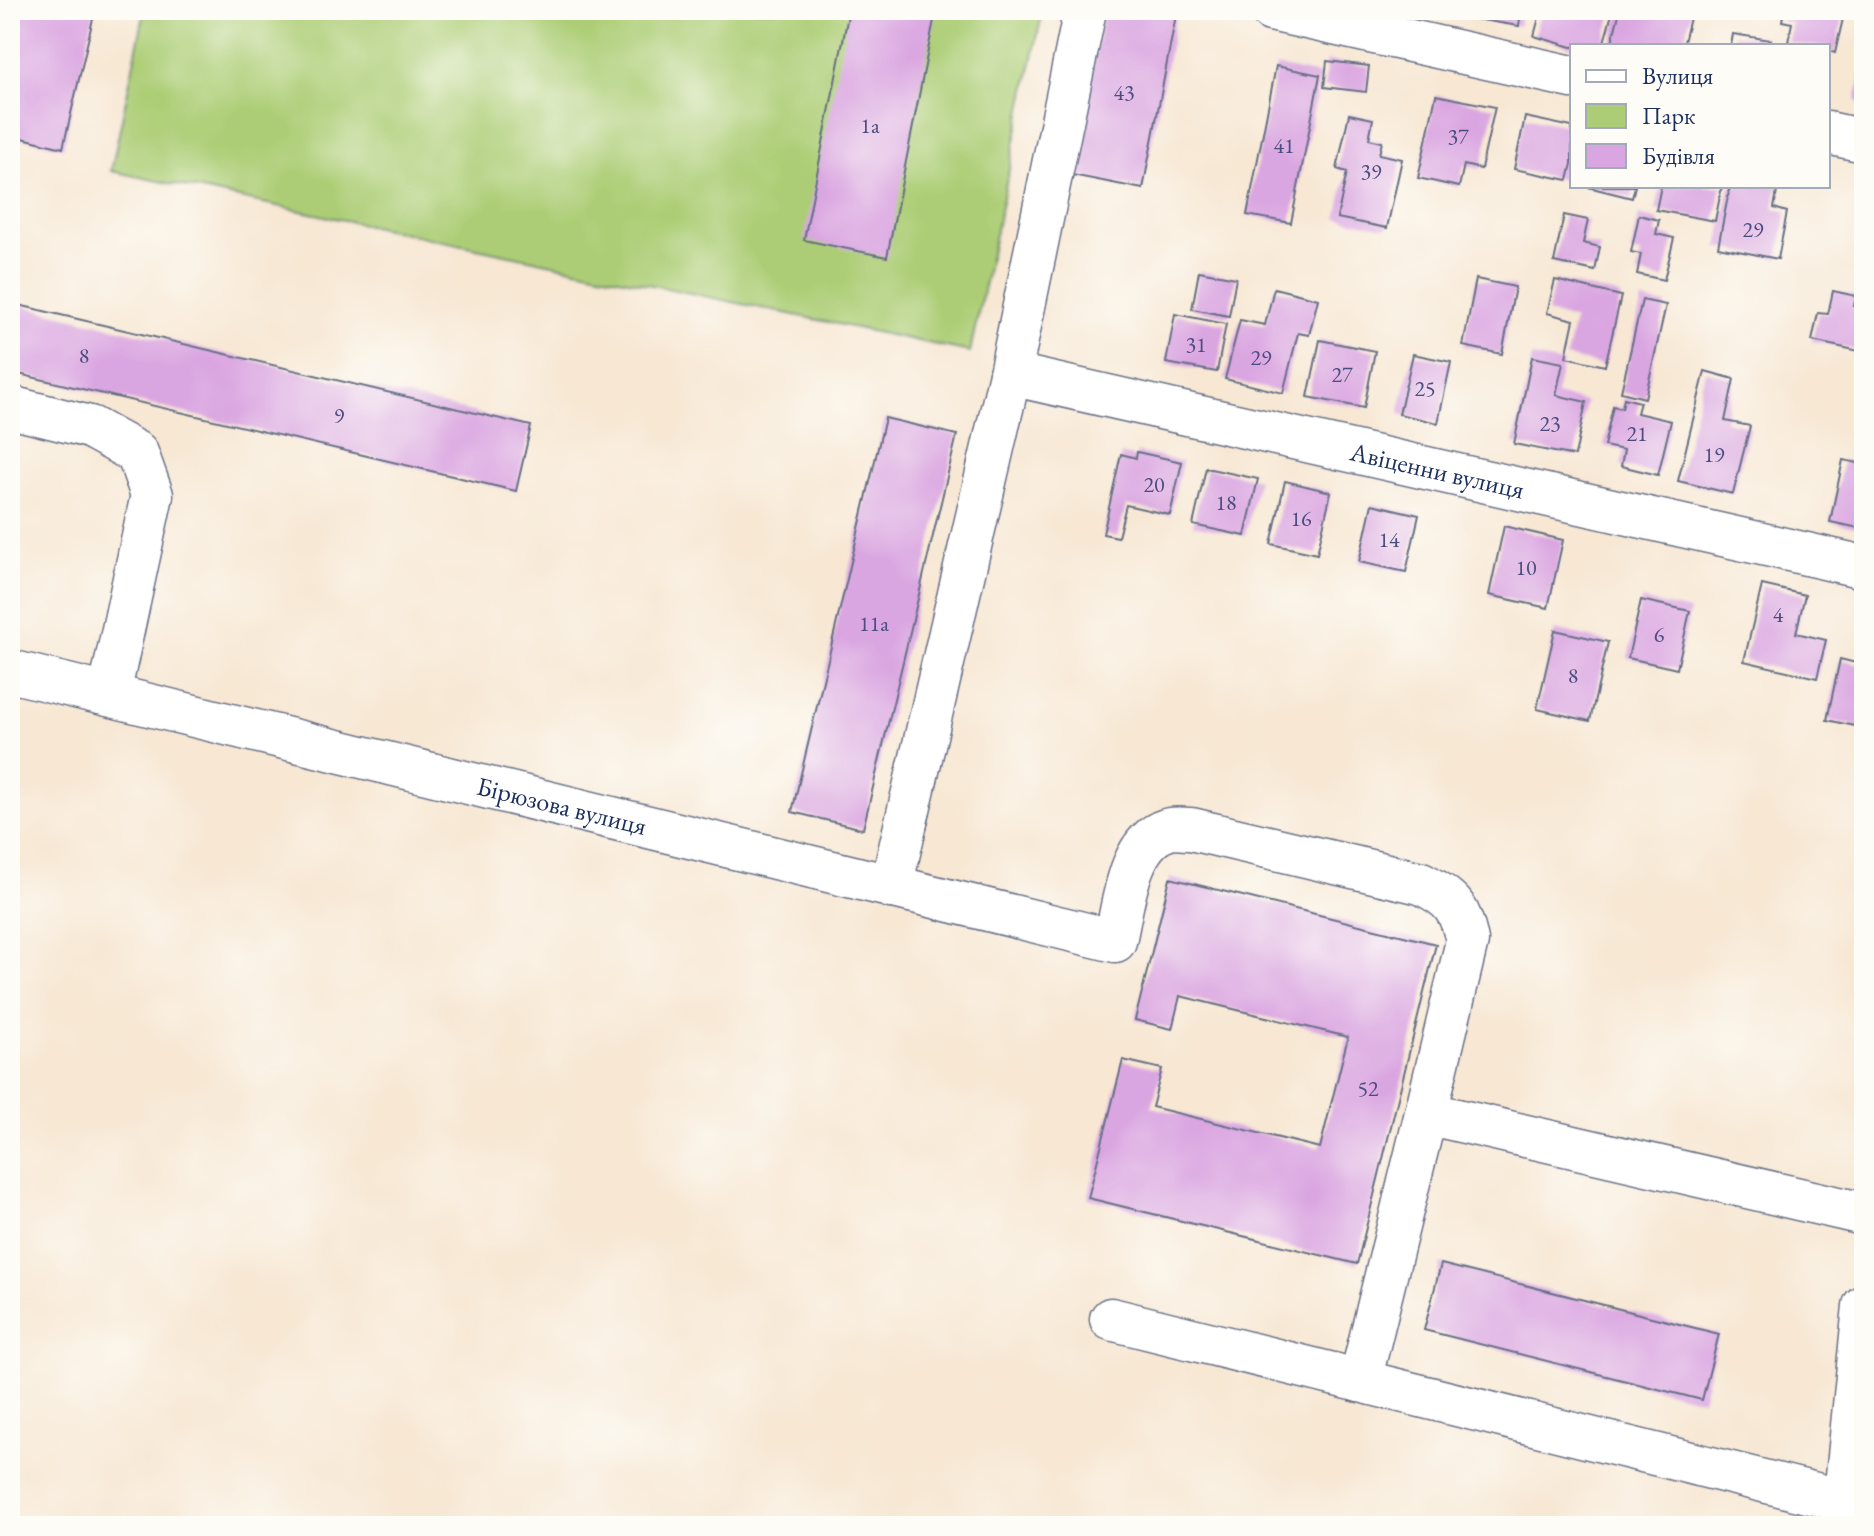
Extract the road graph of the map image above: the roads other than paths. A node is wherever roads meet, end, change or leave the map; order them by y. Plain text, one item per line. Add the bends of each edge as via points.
1 (1085, 10) edge
2 (1271, 10) edge
3 (1570, 77) edge
4 (1830, 133) edge
5 (1864, 141) edge
6 (1010, 374) junction
7 (10, 407) edge
8 (1864, 567) edge
9 (10, 671) edge
10 (109, 695) junction
11 (891, 887) junction
12 (1426, 1113) junction
13 (1864, 1214) edge
14 (1864, 1306) edge
15 (1111, 1319) dead end
16 (1360, 1381) junction
17 (1843, 1514) edge

1 - 6 street
2 - 3 street
4 - 5 street
6 - 8 street, Авіценни вулиця
6 - 11 street
7 - 10 street via 90,427 137,453 152,495
9 - 10 street, Бірюзова вулиця
10 - 11 street, Бірюзова вулиця
11 - 12 street, Бірюзова вулиця via 1115,941 1136,858 1150,838 1168,829 1191,829 1421,883 1448,897 1463,919 1467,941
12 - 13 street
12 - 16 street
14 - 17 street
15 - 16 street
16 - 17 street

